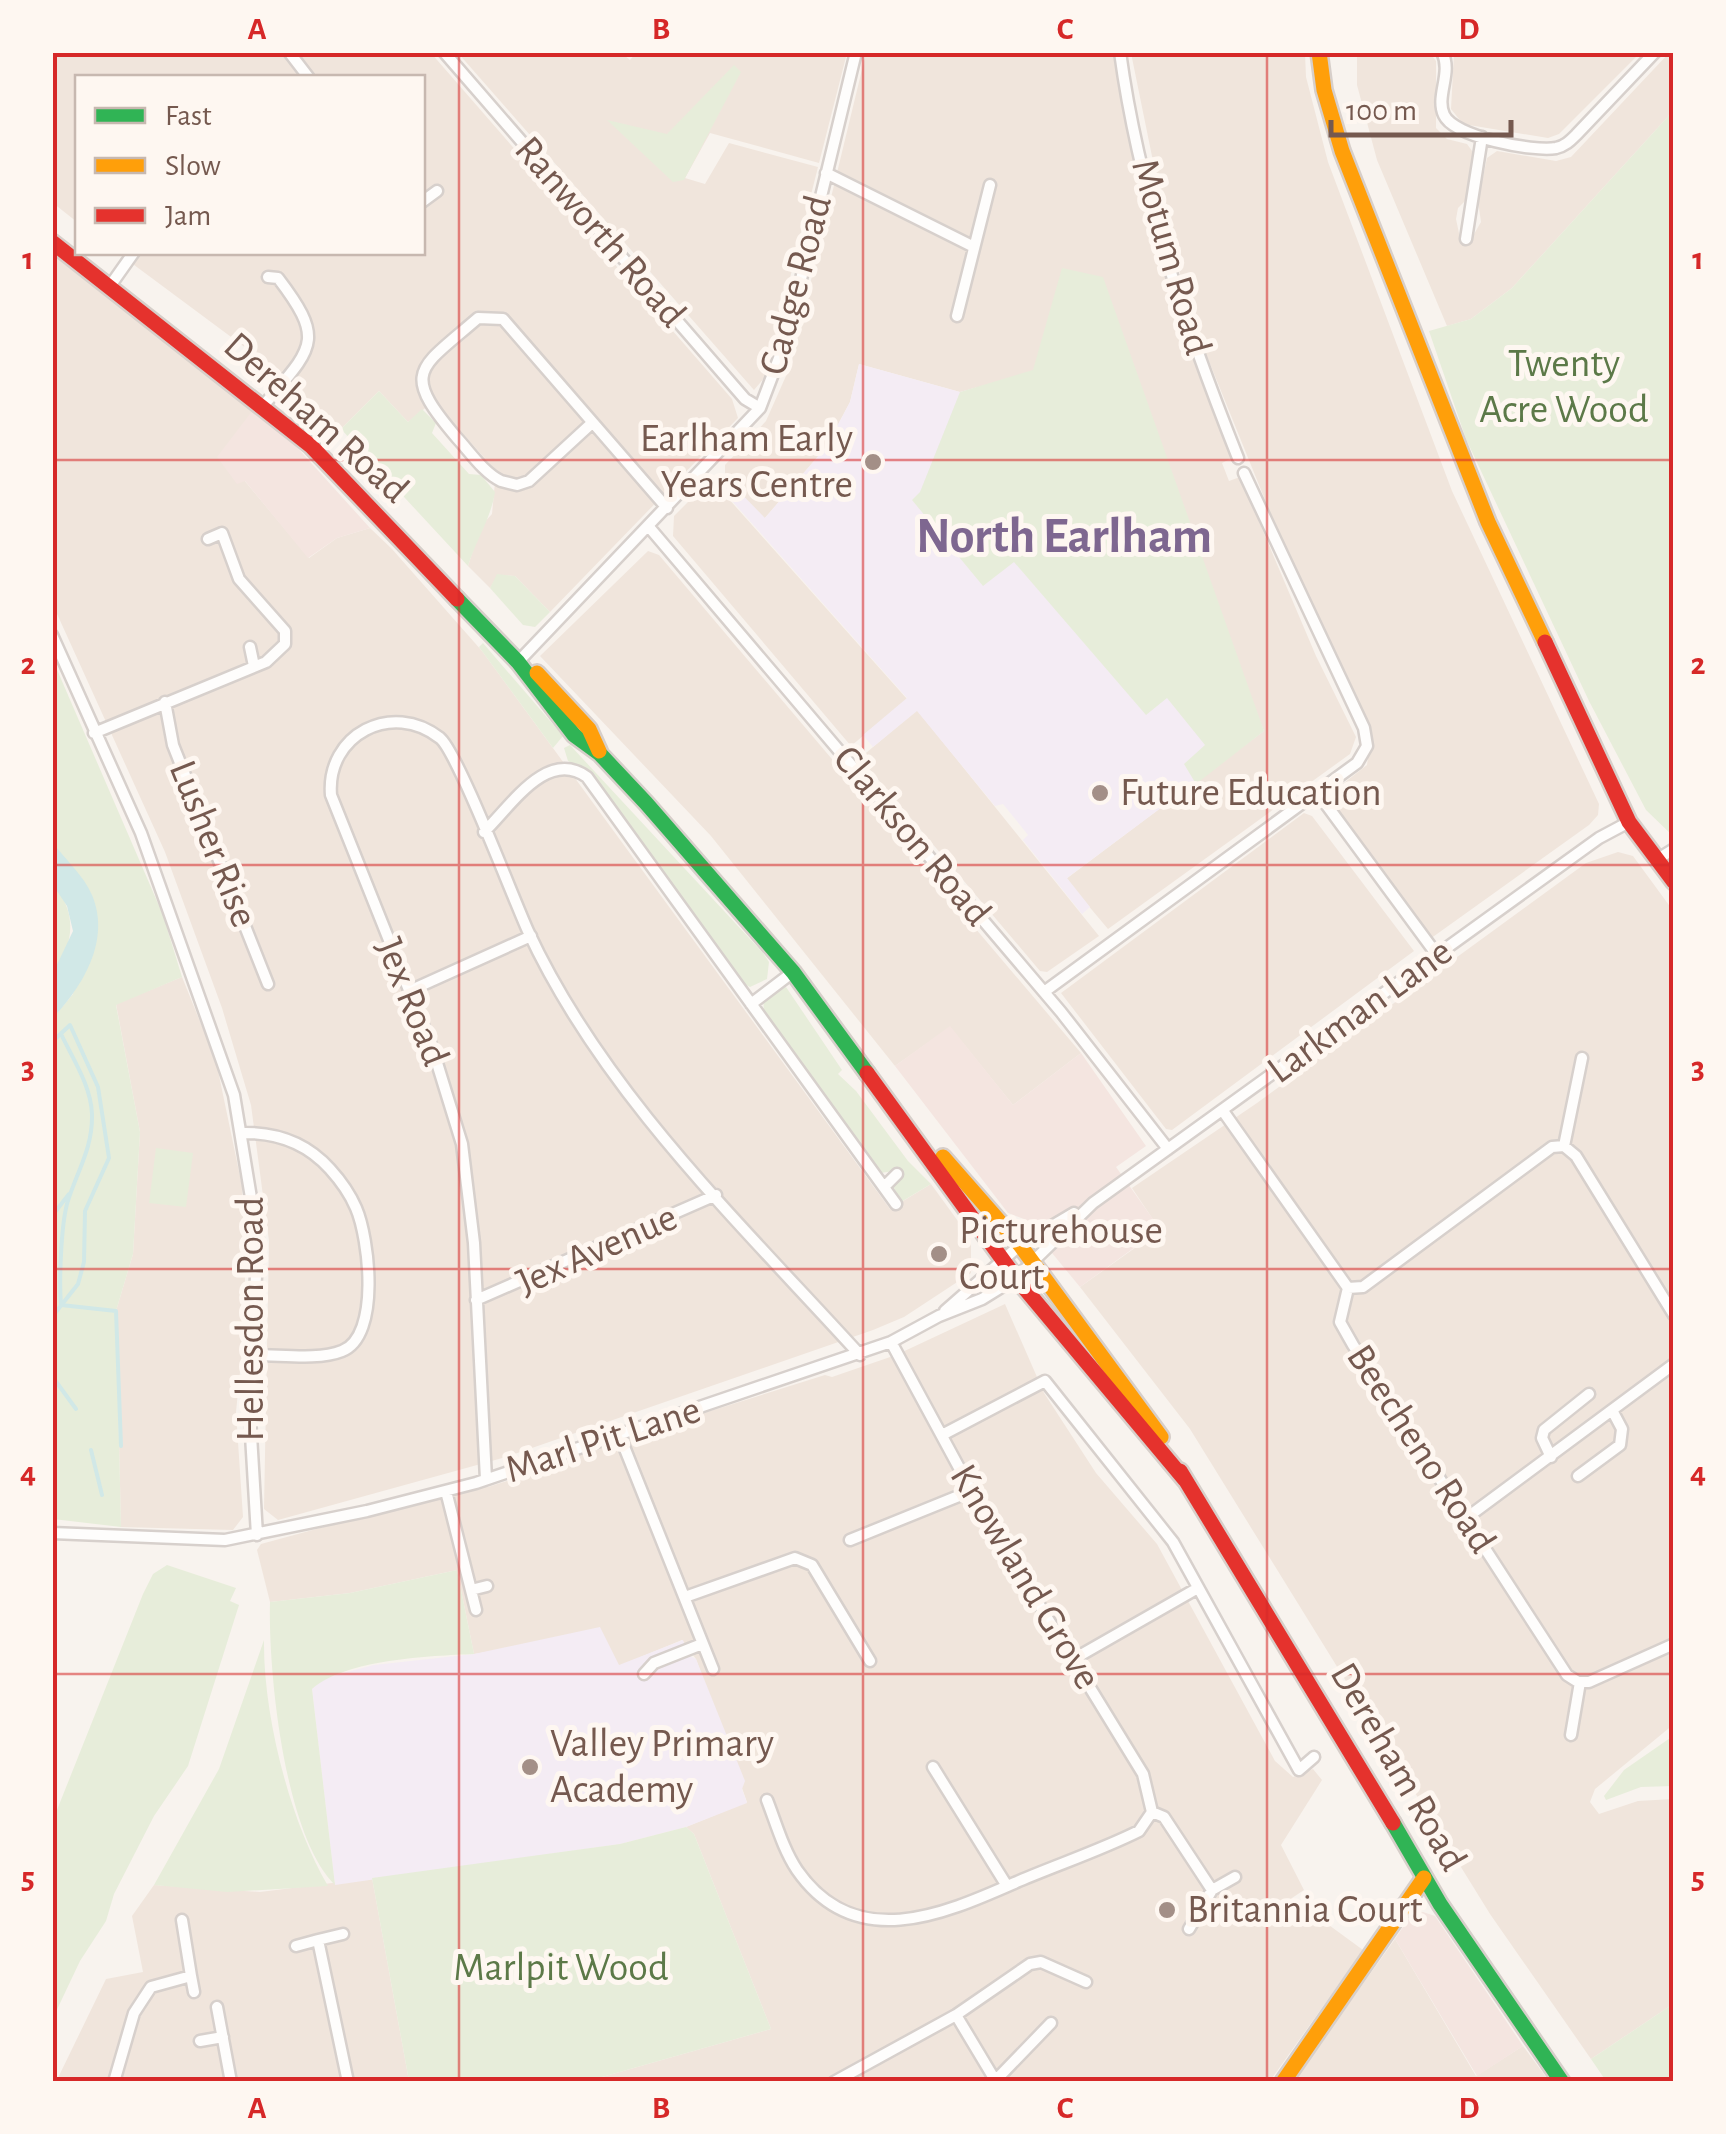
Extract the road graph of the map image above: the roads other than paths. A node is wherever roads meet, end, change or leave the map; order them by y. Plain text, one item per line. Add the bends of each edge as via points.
1 (289, 52) edge
2 (444, 52) edge
3 (856, 52) edge
4 (1120, 52) edge
5 (1320, 52) edge
6 (1442, 52) edge
7 (1655, 52) edge
8 (308, 75) edge
9 (1482, 138) junction
10 (826, 172) junction
11 (990, 185) dead end
12 (437, 192) dead end
13 (425, 200) edge
14 (1466, 239) dead end
15 (52, 242) edge
16 (974, 247) junction
17 (132, 255) edge
18 (275, 274) dead end
19 (110, 286) junction
20 (957, 316) dead end
21 (264, 405) junction
22 (760, 408) junction
23 (592, 423) junction
24 (1238, 458) dead end
25 (1244, 473) dead end
26 (667, 508) junction
27 (650, 527) junction
28 (208, 539) dead end
29 (52, 635) edge
30 (248, 648) dead end
31 (518, 662) junction
32 (254, 666) junction
33 (164, 702) junction
34 (94, 733) junction
35 (1317, 792) junction
36 (1628, 822) junction
37 (484, 832) junction
38 (1674, 849) edge
39 (1658, 858) junction
40 (1674, 882) edge
41 (530, 936) junction
42 (1436, 955) junction
43 (793, 972) junction
44 (268, 984) dead end
45 (409, 991) junction
46 (1044, 992) junction
47 (751, 1004) junction
48 (1582, 1058) dead end
49 (874, 1082) junction
50 (1223, 1111) junction
51 (241, 1134) junction
52 (1564, 1146) junction
53 (1168, 1149) junction
54 (897, 1174) dead end
55 (884, 1188) junction
56 (716, 1194) junction
57 (1093, 1203) junction
58 (896, 1204) dead end
59 (1428, 1238) junction
60 (1020, 1245) junction
61 (1436, 1250) dead end
62 (1032, 1260) junction
63 (1004, 1262) junction
64 (1016, 1278) junction
65 (1348, 1288) junction
66 (476, 1300) junction
67 (1674, 1315) edge
68 (939, 1316) junction
69 (891, 1342) junction
70 (860, 1354) junction
71 (250, 1355) junction
72 (1674, 1364) edge
73 (1590, 1394) dead end
74 (1614, 1412) junction
75 (619, 1434) junction
76 (942, 1436) junction
77 (1551, 1458) junction
78 (1578, 1476) dead end
79 (486, 1479) junction
80 (1185, 1480) junction
81 (971, 1490) junction
82 (446, 1492) junction
83 (1465, 1519) junction
84 (52, 1533) edge
85 (257, 1535) junction
86 (850, 1540) dead end
87 (487, 1586) dead end
88 (1198, 1588) junction
89 (471, 1590) junction
90 (684, 1597) junction
91 (476, 1610) dead end
92 (702, 1644) junction
93 (1674, 1644) edge
94 (1072, 1660) junction
95 (870, 1661) dead end
96 (713, 1669) dead end
97 (644, 1674) dead end
98 (1580, 1682) junction
99 (1571, 1735) dead end
100 (1314, 1757) dead end
101 (933, 1766) dead end
102 (767, 1800) dead end
103 (1152, 1812) junction
104 (1235, 1877) dead end
105 (1424, 1878) junction
106 (1007, 1886) junction
107 (1212, 1890) junction
108 (182, 1920) dead end
109 (1189, 1929) dead end
110 (343, 1934) dead end
111 (318, 1940) junction
112 (296, 1946) dead end
113 (190, 1976) junction
114 (1078, 1983) dead end
115 (194, 1992) dead end
116 (218, 2007) dead end
117 (956, 2014) junction
118 (1050, 2023) dead end
119 (223, 2037) junction
120 (200, 2042) dead end
121 (995, 2081) edge
122 (114, 2082) edge
123 (231, 2082) edge
124 (348, 2082) edge
125 (834, 2082) edge
126 (1282, 2082) edge
127 (1562, 2082) edge

1 - 8 street
2 - 22 street, Ranworth Road via 745,400
3 - 10 street, Cadge Road
4 - 24 street, Motum Road via 1177,296
5 - 36 main road via 1342,151 1409,328 1488,522
6 - 9 street via 1446,120
7 - 9 street via 1566,144 1544,148
9 - 14 street
10 - 16 street
10 - 22 street, Cadge Road via 787,337
11 - 16 street
12 - 13 street
15 - 19 main road, Dereham Road
16 - 20 street
17 - 19 street
18 - 21 street via 303,312 310,334
19 - 21 main road, Dereham Road
21 - 31 main road, Dereham Road
22 - 26 street, Cadge Road
23 - 23 street via 517,485 501,481 432,409 420,383 424,369 478,318 503,319
23 - 26 street
25 - 35 street via 1366,734 1358,762
26 - 27 street, Cadge Road
27 - 31 street, Cadge Road
27 - 46 street, Clarkson Road
28 - 32 street via 227,530 240,579 285,631 285,644
29 - 34 street, Hellesdon Road
30 - 32 street
31 - 43 main road, Dereham Road via 547,682 589,729 600,754
32 - 33 street
33 - 34 street
33 - 44 street, Lusher Rise via 173,745
34 - 51 street, Hellesdon Road via 141,833 226,1065
35 - 42 street
35 - 46 street
36 - 39 main road
36 - 42 street, Larkman Lane
37 - 41 street, Jex Road
37 - 45 street, Jex Road via 453,754 425,728 398,721 369,726 340,752 330,784 334,807
37 - 47 street via 553,769 587,777
38 - 39 street
39 - 40 main road
41 - 45 street
41 - 56 street, Jex Road via 580,1026
42 - 50 street, Larkman Lane
43 - 47 street
43 - 49 main road, Dereham Road
45 - 66 street, Jex Road via 462,1144
46 - 53 street, Clarkson Road
47 - 55 street
48 - 52 street
49 - 60 main road, Dereham Road
49 - 63 main road, Dereham Road
50 - 53 street, Larkman Lane
50 - 65 street, Beecheno Road
51 - 71 street, Hellesdon Road via 258,1240
51 - 71 street via 282,1136 329,1167 356,1208 367,1259 365,1326 356,1342 328,1354
52 - 59 street via 1552,1147
52 - 67 street
53 - 57 street, Larkman Lane
54 - 55 street
55 - 58 street
56 - 66 street, Jex Avenue
56 - 70 street, Jex Road
57 - 60 street, Larkman Lane
57 - 62 street, Larkman Lane
59 - 61 street
59 - 65 street via 1363,1286
60 - 62 main road, Dereham Road
60 - 63 street, Larkman Lane
62 - 64 street, Larkman Lane
62 - 80 main road, Dereham Road via 1146,1411
63 - 64 main road, Dereham Road
63 - 68 street, Marl Pit Lane
64 - 68 street, Marl Pit Lane
64 - 80 main road, Dereham Road
65 - 83 street, Beecheno Road via 1340,1322
66 - 79 street, Jex Road
68 - 69 street, Marl Pit Lane
69 - 70 street, Marl Pit Lane
69 - 76 street, Knowland Grove
70 - 75 street, Marl Pit Lane
71 - 85 street, Hellesdon Road
72 - 74 street
73 - 77 street via 1544,1430
74 - 77 street
74 - 78 street via 1620,1445
75 - 79 street, Marl Pit Lane
75 - 90 street
76 - 81 street, Knowland Grove
76 - 88 street via 1045,1381 1173,1542
77 - 83 street
79 - 82 street, Marl Pit Lane
80 - 105 main road, Dereham Road
81 - 86 street
81 - 94 street, Knowland Grove
82 - 85 street, Marl Pit Lane
82 - 89 street
83 - 98 street, Beecheno Road via 1567,1675
84 - 85 street via 200,1540
87 - 89 street
88 - 94 street
88 - 100 street via 1299,1775
89 - 91 street
90 - 92 street
90 - 95 street via 795,1558 812,1565
92 - 96 street
92 - 97 street via 654,1663
93 - 98 street
94 - 103 street, Knowland Grove via 1143,1774
98 - 99 street
101 - 106 street
102 - 106 street via 797,1870 859,1916 911,1922
103 - 106 street via 1139,1831
103 - 107 street, Knowland Grove via 1164,1817
104 - 107 street
105 - 126 main road
105 - 127 main road, Dereham Road
107 - 109 street
108 - 113 street
110 - 111 street
111 - 112 street
111 - 124 street
113 - 115 street
113 - 122 street via 151,1987 134,2013
114 - 117 street via 1041,1962 1030,1964
116 - 119 street
117 - 121 street
117 - 125 street
118 - 121 street
119 - 120 street
119 - 123 street

